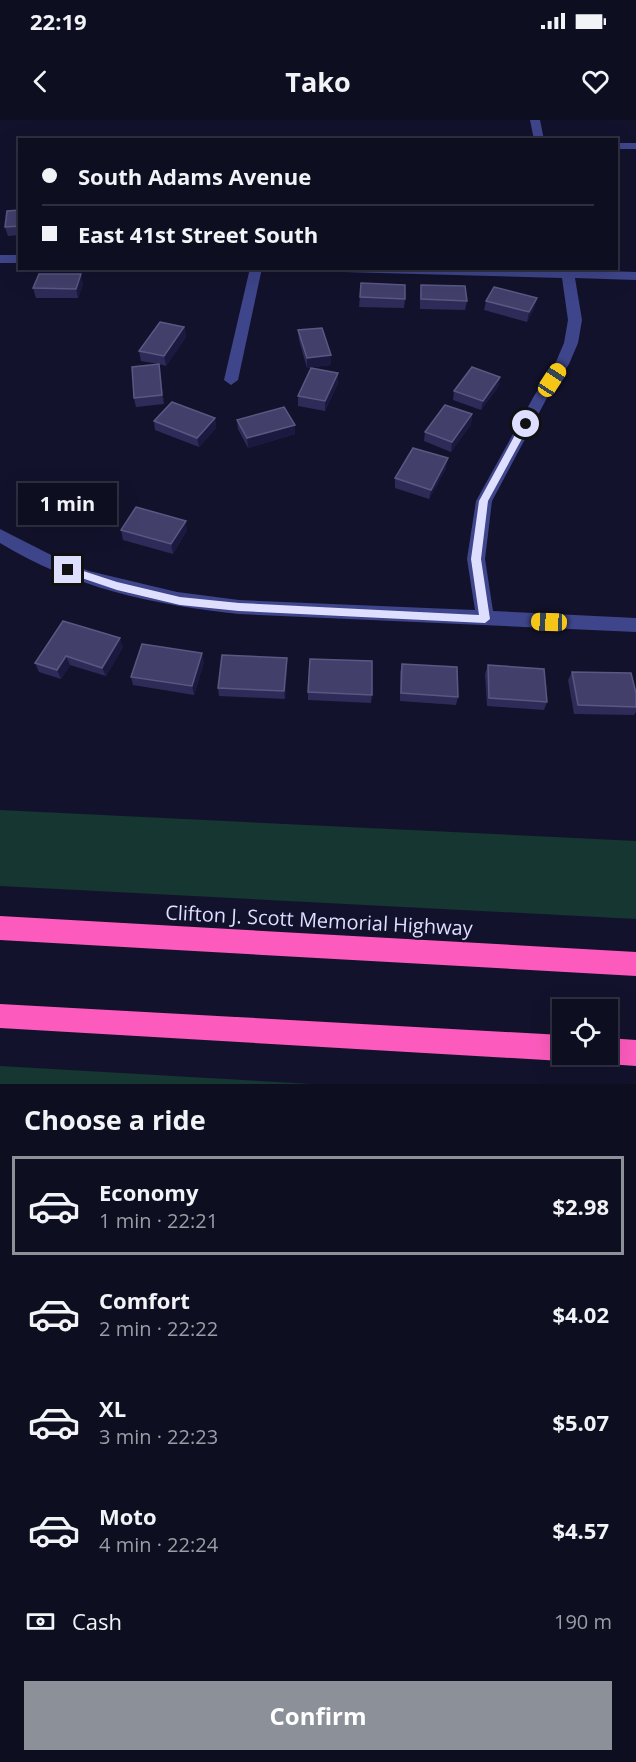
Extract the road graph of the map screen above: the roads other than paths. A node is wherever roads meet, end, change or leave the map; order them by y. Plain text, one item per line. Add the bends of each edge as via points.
1 (535, 120) edge
2 (539, 138) edge
3 (618, 146) edge
4 (636, 146) edge
5 (0, 259) edge
6 (18, 259) edge
7 (256, 270) edge
8 (492, 270) edge
9 (567, 271) edge
10 (636, 276) edge
11 (231, 380) dead end
12 (0, 535) edge
13 (485, 619) junction
14 (636, 626) edge
15 (0, 928) edge
16 (636, 963) edge
17 (0, 1016) edge
18 (552, 1047) edge
19 (618, 1052) edge
20 (636, 1053) edge

1 - 2 street
3 - 4 street
5 - 6 street
7 - 11 street
8 - 9 street
9 - 10 street
9 - 13 street via 575,320 571,342 484,501 476,559
12 - 13 street via 68,570 180,601
13 - 14 street
15 - 16 highway, Clifton J. Scott Memorial Highway
17 - 18 highway
19 - 20 highway

